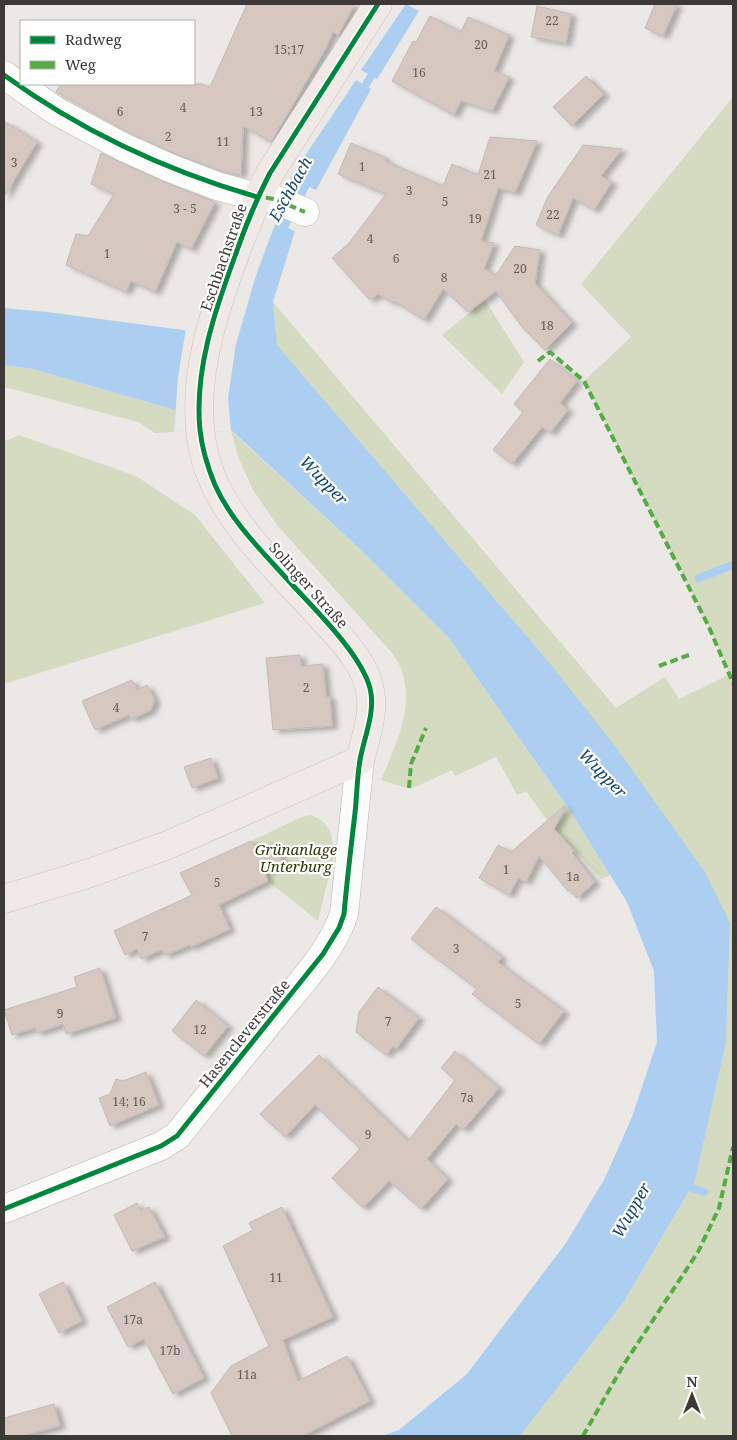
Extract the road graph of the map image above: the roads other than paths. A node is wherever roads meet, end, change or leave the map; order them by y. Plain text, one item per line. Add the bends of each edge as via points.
1 (378, 4) edge
2 (4, 74) edge
3 (260, 203) junction
4 (305, 212) dead end
5 (200, 432) joint
6 (360, 760) junction
7 (4, 899) edge
8 (4, 1209) edge

1 - 3 main road, Eschbachstraße via 270,173
2 - 3 street via 56,111 123,147
3 - 4 street
3 - 5 main road, Eschbachstraße via 224,284 209,336 200,399
5 - 6 main road, Solinger Straße via 209,470 234,516 346,645 367,680 371,706
6 - 7 main road via 168,844 90,874
6 - 8 street, Hasencleverstraße via 344,914 329,945 288,999 177,1136 162,1146

